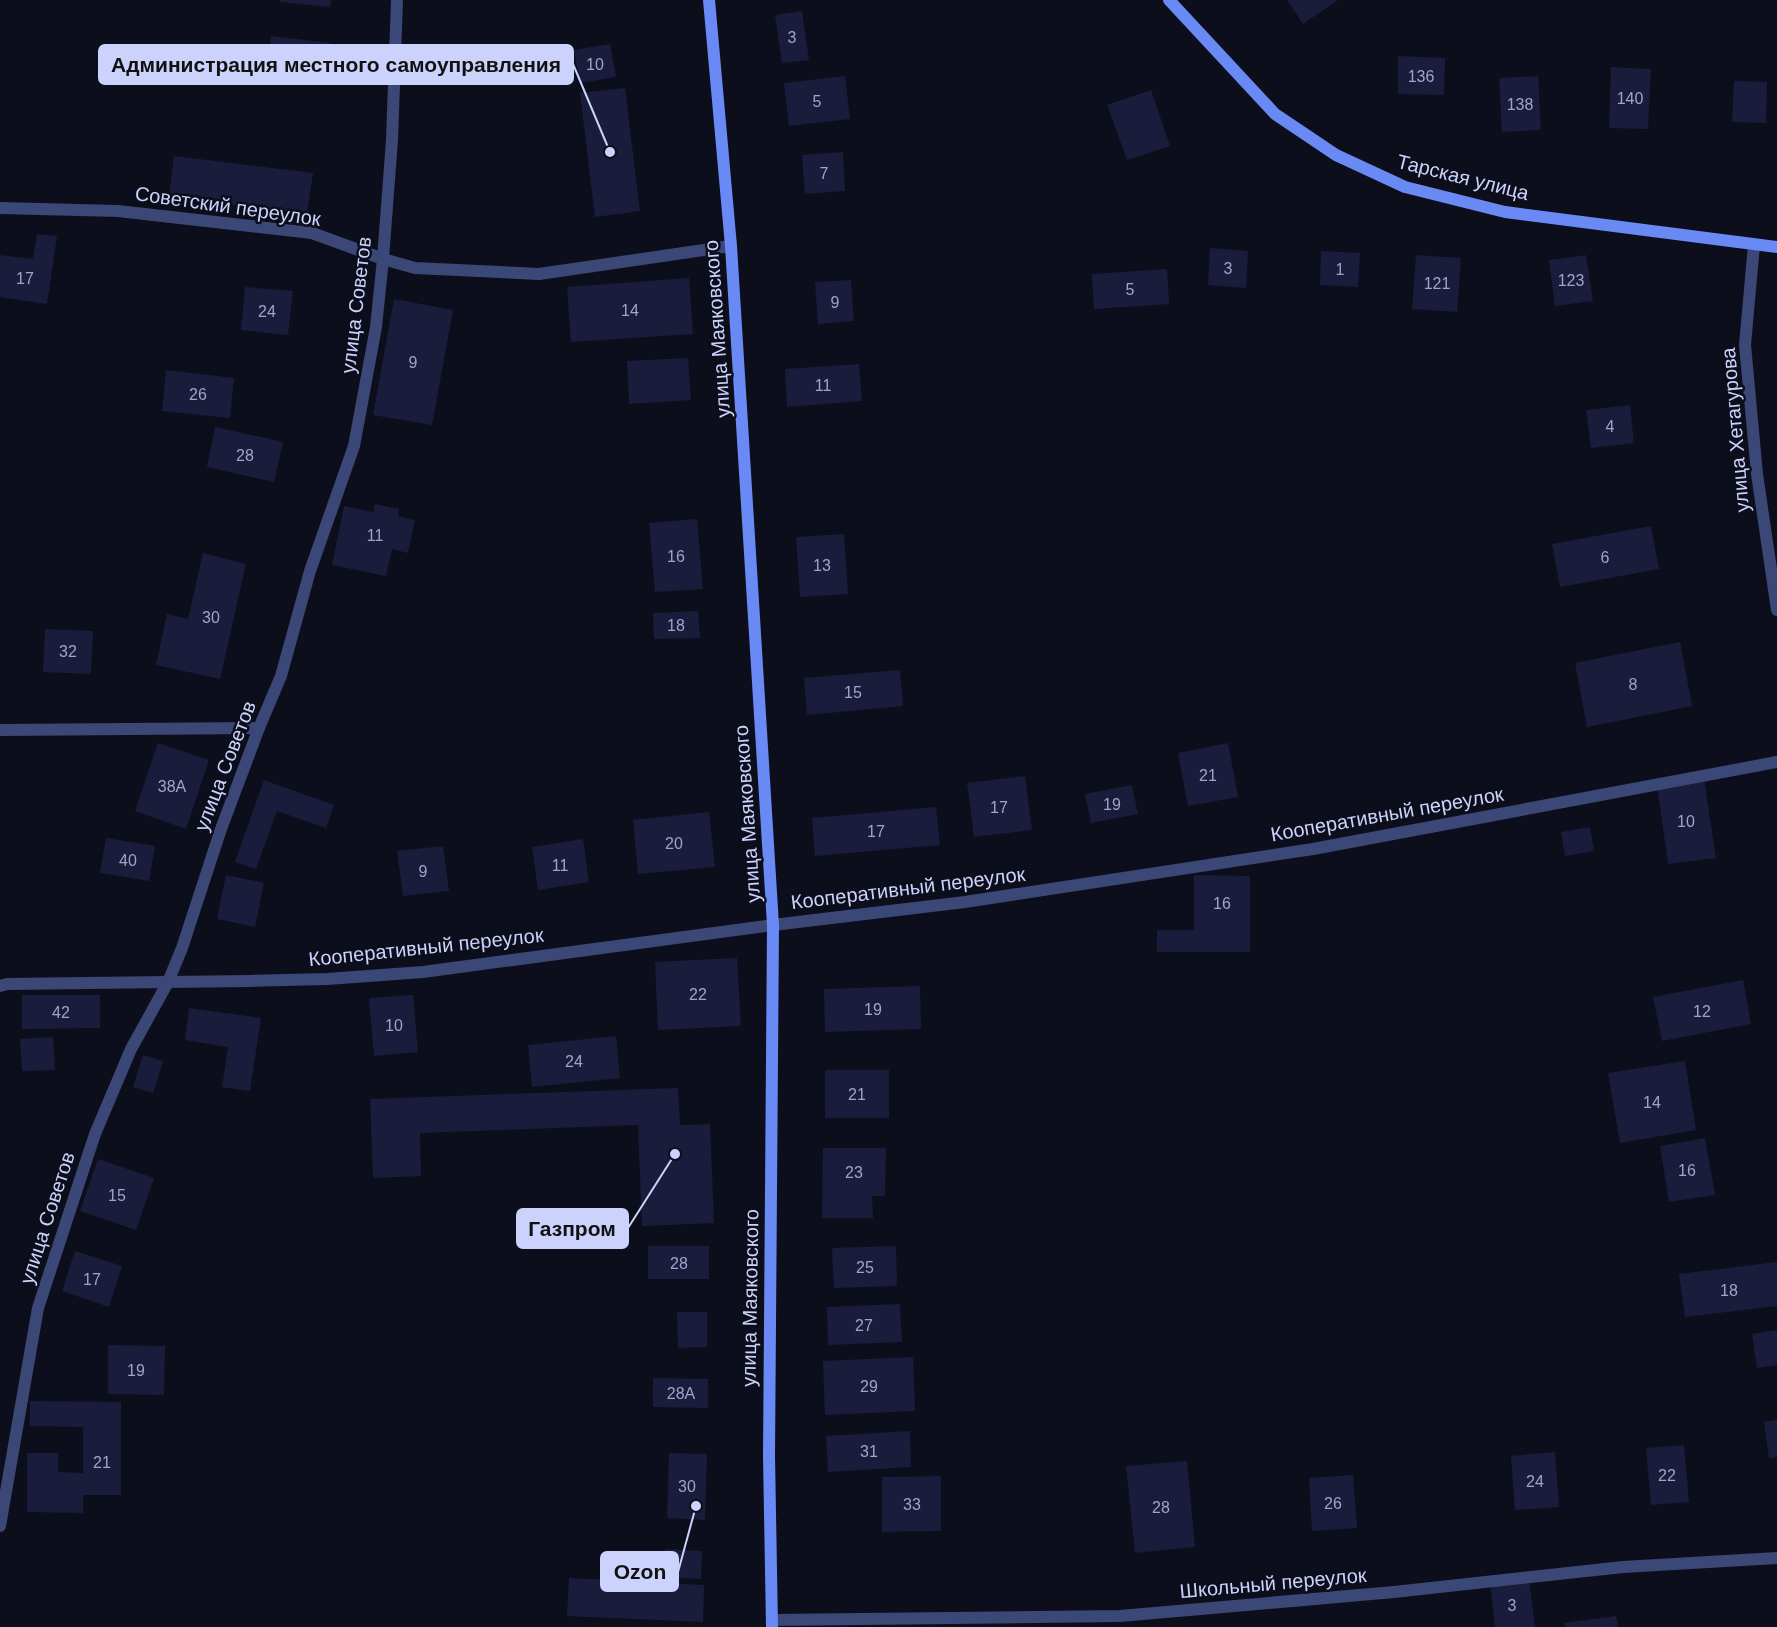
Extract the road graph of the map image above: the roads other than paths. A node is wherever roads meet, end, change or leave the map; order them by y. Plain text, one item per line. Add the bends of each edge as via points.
1 (397, 0) edge
2 (709, 0) edge
3 (1169, 0) edge
4 (0, 208) edge
5 (1754, 245) junction
6 (731, 246) junction
7 (1777, 247) edge
8 (383, 259) junction
9 (1777, 610) edge
10 (259, 728) junction
11 (0, 730) edge
12 (1777, 762) edge
13 (773, 925) junction
14 (168, 982) junction
15 (0, 986) edge
16 (0, 1526) edge
17 (1777, 1558) edge
18 (772, 1624) edge

1 - 8 street, улица Советов
2 - 6 street, улица Маяковского
3 - 5 street, Тарская улица via 1275,114 1336,155 1405,187 1505,212
4 - 8 street, Советский переулок via 118,211 312,234
5 - 7 street, Тарская улица
5 - 9 street, улица Хетагурова via 1745,345 1757,474
6 - 8 street, Советский переулок via 539,274 415,268
6 - 13 street, улица Маяковского
8 - 10 street, улица Советов via 376,327 354,446 310,572 282,676
10 - 11 street
10 - 14 street, улица Советов
12 - 13 street, Кооперативный переулок via 1313,849 965,902
13 - 14 street, Кооперативный переулок via 423,972
13 - 18 street, улица Маяковского via 769,1444
14 - 15 street, Кооперативный переулок
14 - 16 street, улица Советов via 131,1049 95,1134 38,1308
17 - 18 street, Школьный переулок via 1623,1567 1120,1616

